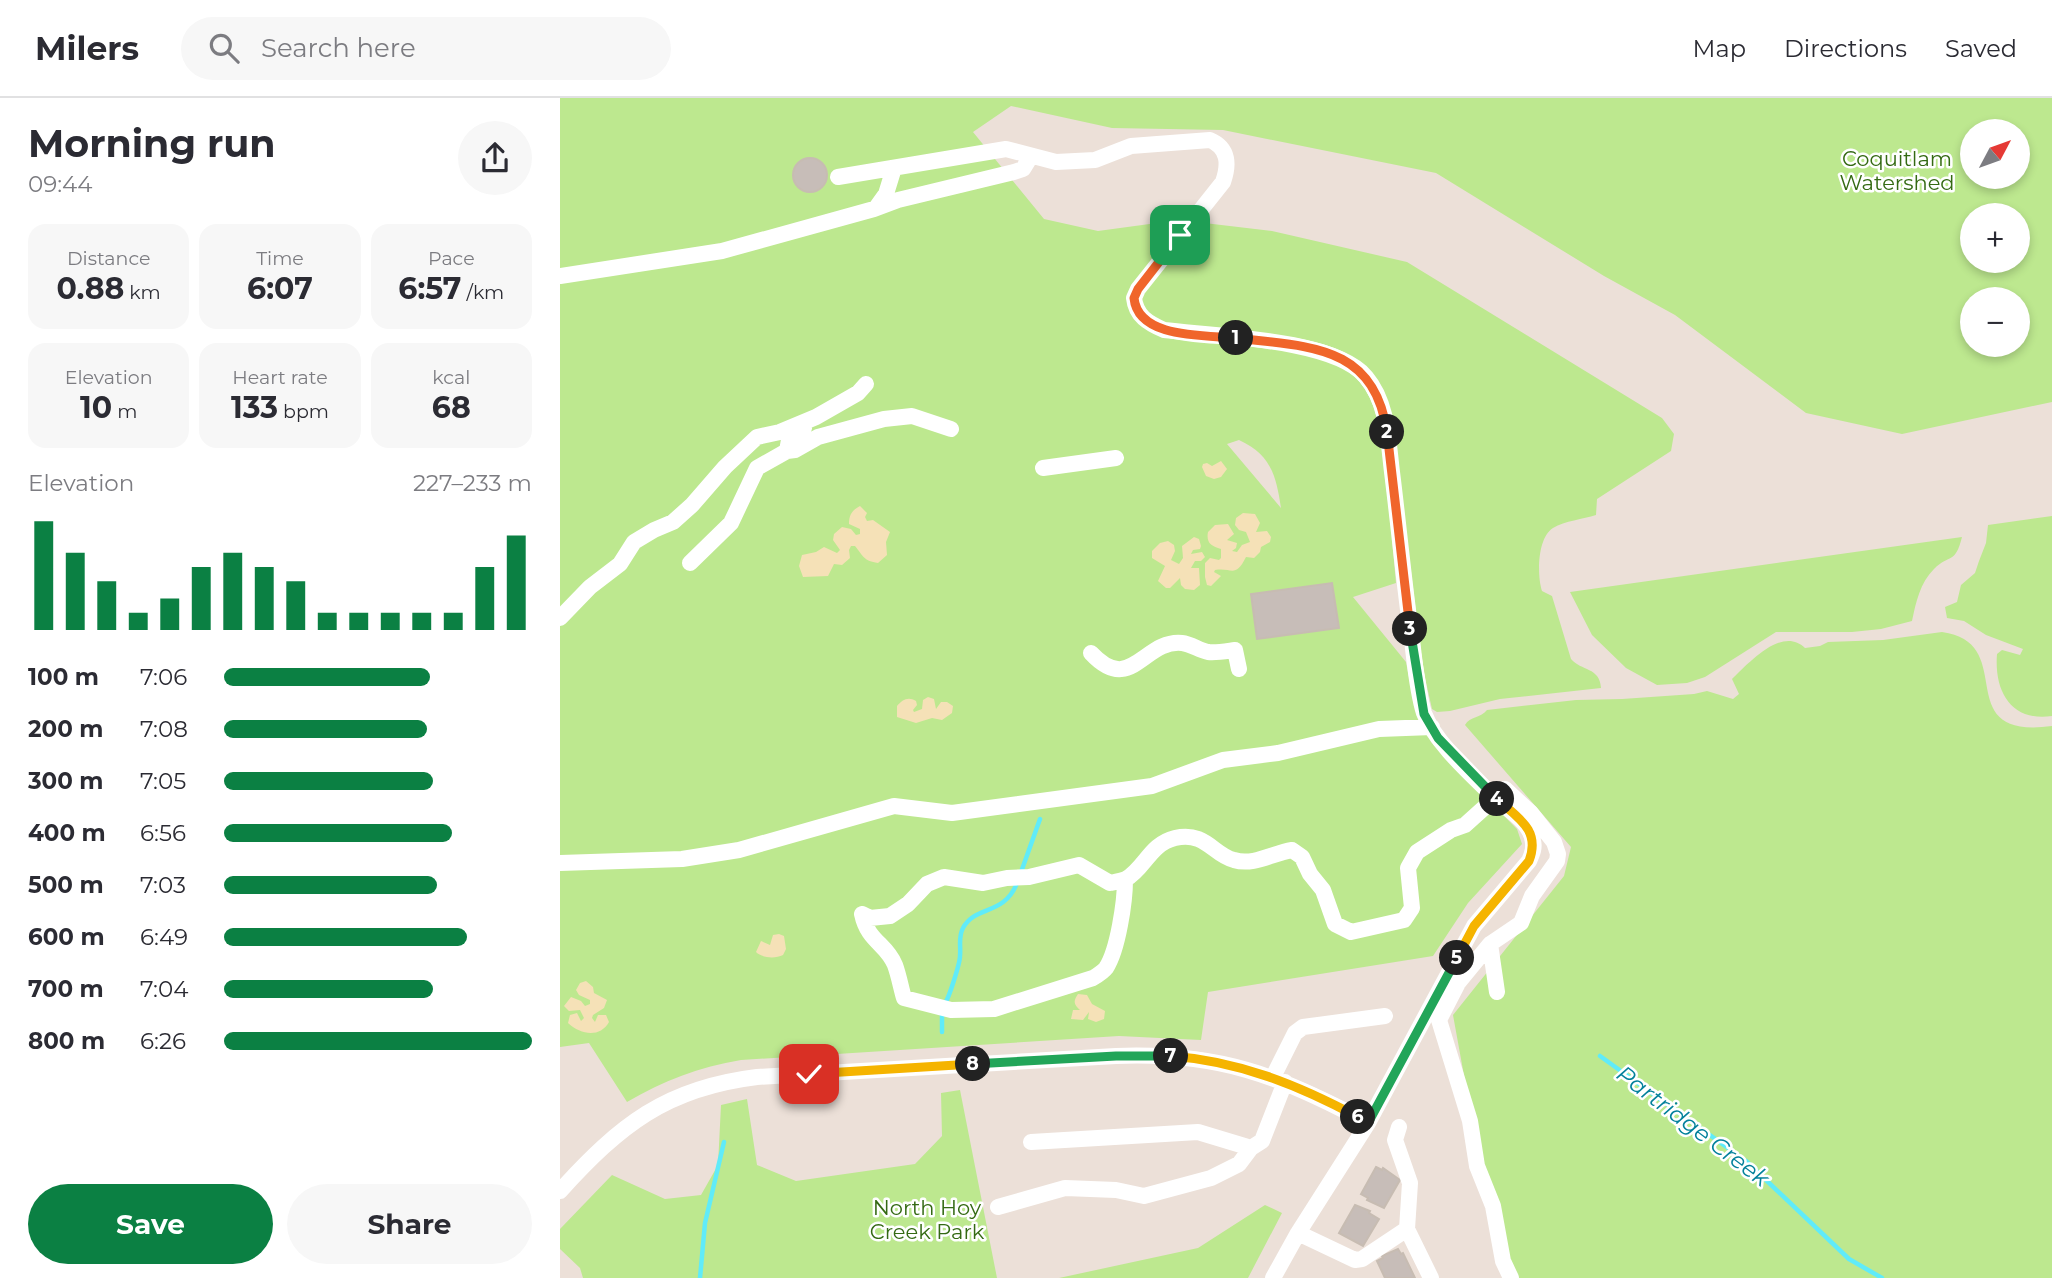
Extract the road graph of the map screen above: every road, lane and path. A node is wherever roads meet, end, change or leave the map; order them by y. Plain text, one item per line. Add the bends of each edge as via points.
1 (1031, 156) junction
2 (894, 168) junction
3 (838, 177) dead end
4 (876, 208) junction
5 (560, 276) edge
6 (866, 384) dead end
7 (816, 417) junction
8 (951, 429) dead end
9 (786, 451) junction
10 (1116, 458) dead end
11 (1043, 468) dead end
12 (690, 563) dead end
13 (560, 618) edge
14 (1091, 653) dead end
15 (1239, 669) dead end
16 (1432, 727) junction
17 (1495, 797) junction
18 (560, 863) edge
19 (1125, 880) junction
20 (1490, 944) junction
21 (1497, 992) dead end
22 (1385, 1016) dead end
23 (1279, 1079) junction
24 (1368, 1123) junction
25 (1399, 1128) dead end
26 (1031, 1142) dead end
27 (1251, 1148) junction
28 (560, 1191) edge
29 (998, 1207) dead end
30 (1407, 1229) junction
31 (1298, 1233) junction
32 (1273, 1278) edge
33 (1431, 1278) edge
34 (1511, 1278) edge

1 - 2 street via 1006,149
1 - 4 street via 1023,169
1 - 16 street via 1056,162 1095,160 1131,146 1210,141 1223,149 1228,163 1223,182 1138,289 1135,305 1143,319 1164,330 1320,350 1356,366 1373,386 1384,411 1414,657 1424,714
2 - 3 street
2 - 4 street
4 - 5 street via 722,251
6 - 7 street
7 - 9 street via 789,440
7 - 13 street via 757,437 692,505 673,522 634,542 620,564
8 - 9 street via 912,416 884,419
9 - 12 street via 757,468 731,523
10 - 11 street
14 - 15 street via 1107,668 1115,669 1132,667 1163,647 1182,643 1209,652 1235,650
16 - 17 street
16 - 18 street via 1378,729 1278,753 1223,760 1152,786 952,813 894,806 739,850 682,859
17 - 19 street via 1465,825 1417,852 1408,868 1412,908 1404,920 1388,925 1352,932 1335,924 1323,890 1302,857 1292,850 1255,861 1233,860 1195,838 1174,838 1152,850
17 - 20 street via 1507,791 1542,824 1558,854 1521,923
17 - 24 street via 1531,833 1529,861 1474,926
19 - 19 street via 1125,903 1105,970 1093,978 994,1009 951,1010 905,998 895,965 866,928 862,914 890,916 927,884 944,877 983,883 1079,865 1110,883
20 - 21 street
20 - 34 street via 1458,983 1439,1020
22 - 23 street via 1303,1027 1295,1033
23 - 24 street
23 - 27 street via 1262,1141
23 - 28 street via 1208,1060 1139,1055 732,1080 689,1092 646,1112 603,1144
24 - 31 street
25 - 30 street via 1395,1140 1410,1183
26 - 27 street via 1198,1132
27 - 29 street via 1239,1164 1211,1178 1144,1196 1065,1188
30 - 31 street via 1355,1260
30 - 33 street
31 - 32 street

